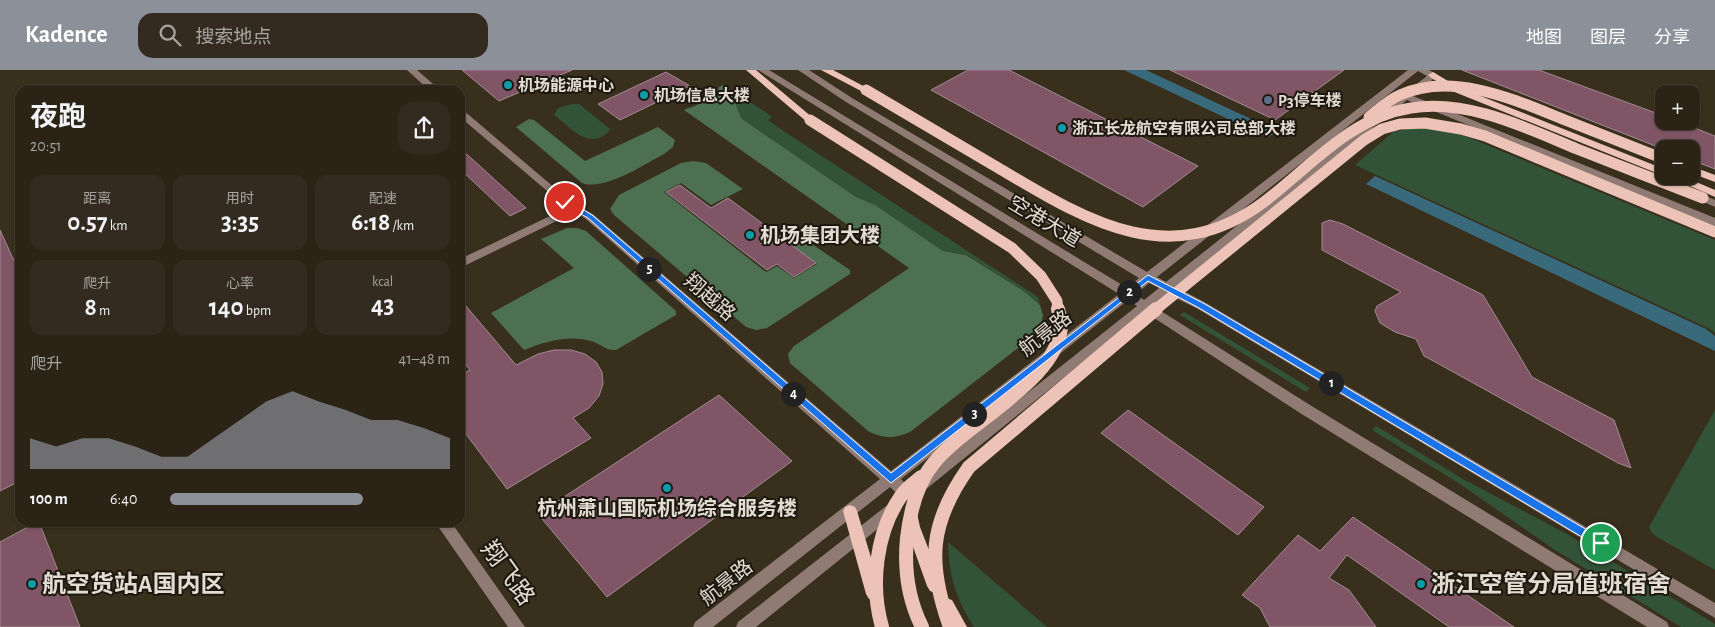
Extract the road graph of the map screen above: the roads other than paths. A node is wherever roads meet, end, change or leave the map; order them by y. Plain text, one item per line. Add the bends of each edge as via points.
1 (412, 70) edge
2 (751, 70) edge
3 (762, 70) edge
4 (803, 70) edge
5 (826, 70) edge
6 (1414, 70) edge
7 (1421, 70) edge
8 (1433, 75) junction
9 (429, 85) edge
10 (1384, 93) junction
11 (1407, 96) junction
12 (1396, 104) junction
13 (465, 116) edge
14 (1482, 126) junction
15 (1352, 130) junction
16 (1655, 155) edge
17 (1655, 162) edge
18 (1655, 169) edge
19 (1700, 173) edge
20 (1715, 179) edge
21 (1700, 180) edge
22 (1694, 185) edge
23 (1715, 186) edge
24 (1715, 194) edge
25 (1703, 198) joint
26 (1715, 203) edge
27 (575, 208) junction
28 (1715, 222) edge
29 (1715, 232) edge
30 (465, 262) edge
31 (1148, 278) junction
32 (1168, 287) junction
33 (1128, 294) junction
34 (1145, 306) junction
35 (928, 470) junction
36 (891, 479) junction
37 (909, 495) junction
38 (850, 510) junction
39 (446, 527) edge
40 (857, 536) junction
41 (1715, 611) edge
42 (517, 627) edge
43 (701, 627) edge
44 (744, 627) edge
45 (882, 627) edge
46 (889, 627) edge
47 (922, 627) edge
48 (950, 627) edge
49 (960, 627) edge
50 (1661, 627) edge

1 - 9 street
2 - 35 main road, bridge via 810,120 1012,248 1031,264 1058,302 1062,320 1059,339 1049,360 1022,389 944,452
3 - 33 street, 空港大道
4 - 31 street, 空港大道
5 - 15 main road, bridge via 1089,218 1166,238 1211,232 1230,225
6 - 10 street, 航景路
7 - 8 street
8 - 11 street, 航景路
8 - 17 main road
8 - 18 main road via 1455,89
10 - 11 street
10 - 12 street
10 - 31 street, 航景路
11 - 12 street, 航景路
11 - 14 street
12 - 14 street
12 - 32 street, 航景路
13 - 27 street, 翔越路
14 - 28 street
15 - 16 main road, bridge via 1385,104 1410,91 1457,87 1518,102
15 - 25 main road, bridge via 1374,119 1411,108 1481,112
19 - 20 main road
21 - 23 main road
22 - 24 main road
25 - 26 street
27 - 30 street
27 - 36 street, 翔越路 via 590,217
29 - 48 main road, bridge via 1464,128 1430,123 1386,127 1364,140 1121,338 969,468 955,484 942,507 935,549 935,576 941,606
31 - 32 street, 空港大道
31 - 33 street, 航景路
32 - 34 street, 航景路
32 - 41 street, 空港大道
33 - 34 street, 空港大道
33 - 36 street, 航景路
34 - 37 street, 航景路
34 - 50 street, 空港大道 via 1305,409
35 - 45 main road, bridge via 901,496 884,534 876,576 878,617
35 - 47 main road, bridge via 915,499 905,556 908,588
36 - 37 street, 翔越路
36 - 38 street, 航景路
37 - 40 street, 航景路
37 - 49 main road via 913,527 933,582
38 - 40 main road
38 - 43 street, 航景路
39 - 42 street, 翔飞路
40 - 44 street, 航景路
40 - 46 main road via 873,591

